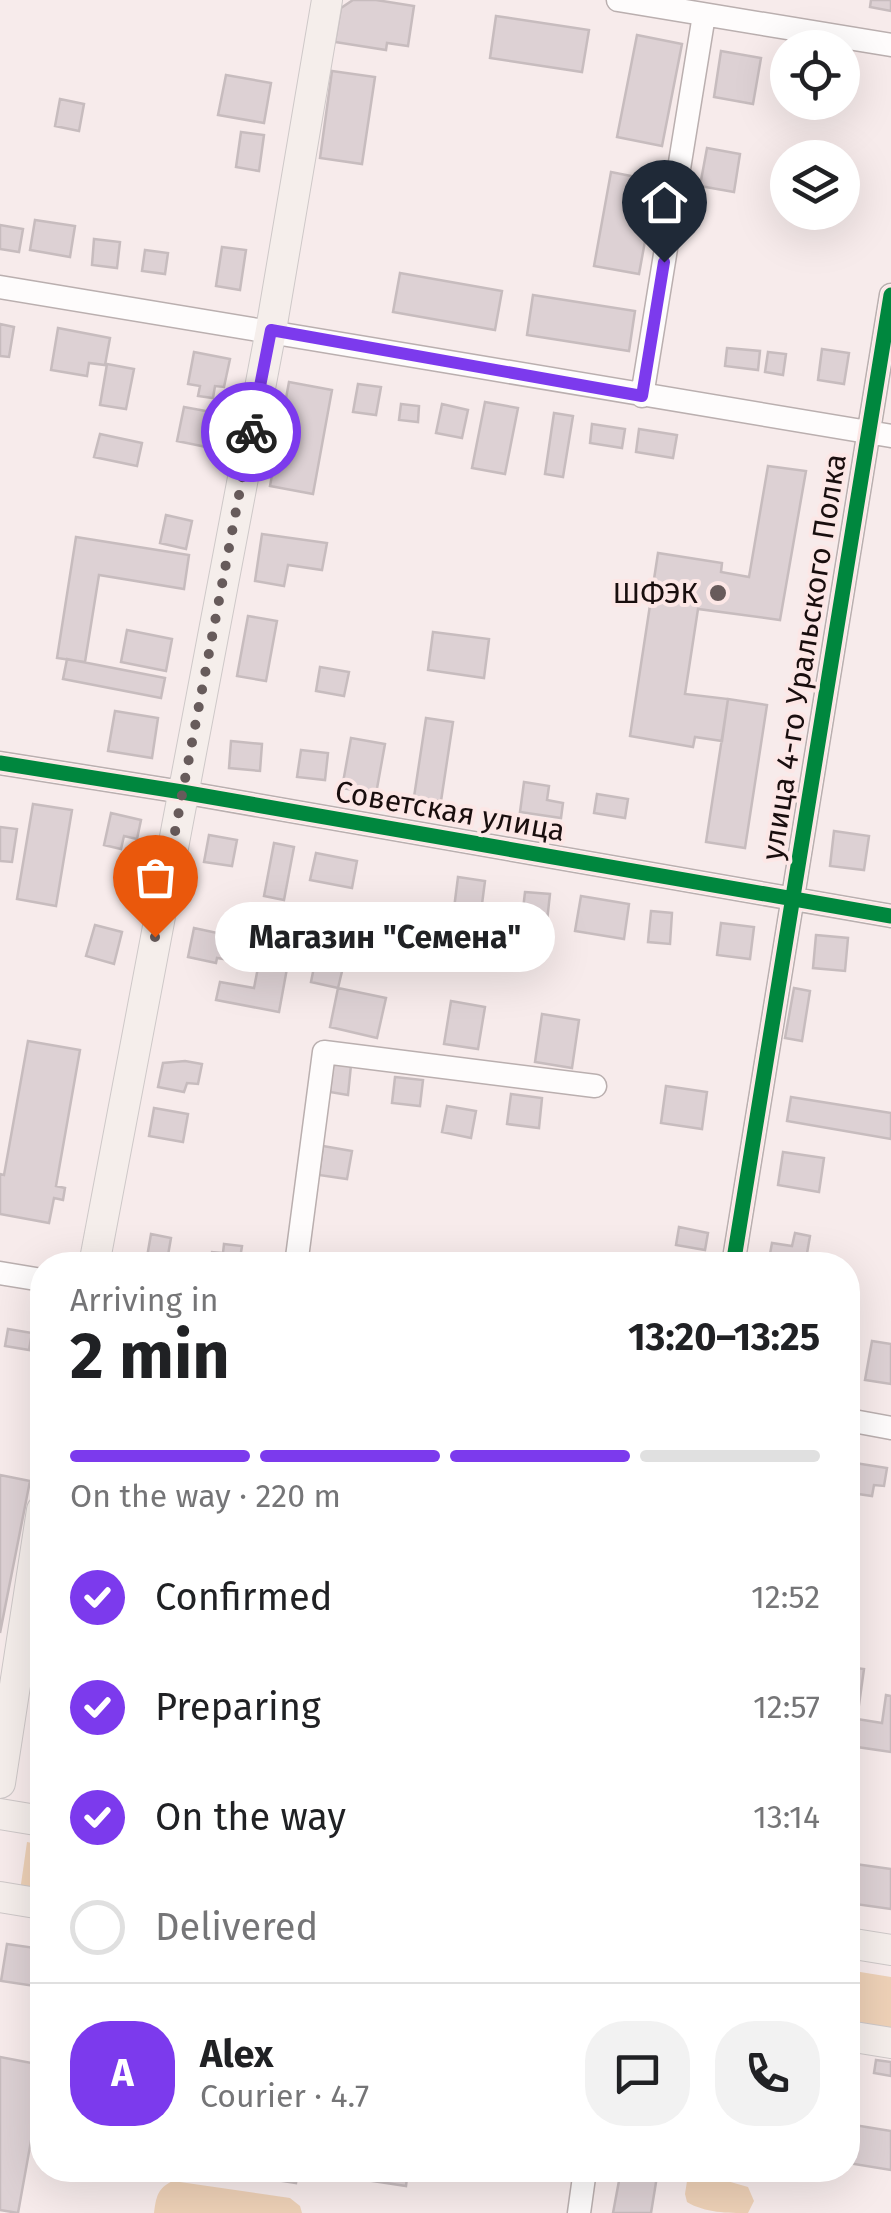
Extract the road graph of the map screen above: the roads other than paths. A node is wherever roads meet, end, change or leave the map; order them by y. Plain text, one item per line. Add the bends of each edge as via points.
1 (327, 0) edge
2 (618, 0) edge
3 (704, 15) junction
4 (891, 45) edge
5 (0, 287) edge
6 (891, 295) edge
7 (271, 330) junction
8 (642, 396) junction
9 (880, 434) edge
10 (0, 763) edge
11 (182, 792) junction
12 (793, 899) junction
13 (891, 916) edge
14 (595, 1086) dead end
15 (96, 1252) edge
16 (298, 1252) edge
17 (735, 1252) edge
18 (0, 1273) edge
19 (30, 1278) edge
20 (860, 1422) edge
21 (891, 1428) edge
22 (30, 1588) edge
23 (0, 1783) edge
24 (0, 1814) edge
25 (30, 1819) edge
26 (0, 1897) edge
27 (30, 1902) edge
28 (860, 1946) edge
29 (891, 1950) edge
30 (860, 2038) edge
31 (891, 2043) edge
32 (583, 2182) edge
33 (579, 2213) edge

1 - 7 main road
2 - 3 street
3 - 4 street
3 - 8 street
5 - 7 street
6 - 9 street, улица 4-го Уральского Полка
7 - 8 street
7 - 11 main road
8 - 9 street
9 - 12 street, улица 4-го Уральского Полка
10 - 11 street, Советская улица
11 - 12 street, Советская улица
11 - 15 main road
12 - 13 street, Советская улица
12 - 17 street, улица 4-го Уральского Полка
14 - 16 street via 324,1052
18 - 19 street
20 - 21 street
22 - 23 main road
24 - 25 main road
26 - 27 main road
28 - 29 main road
30 - 31 main road
32 - 33 street

